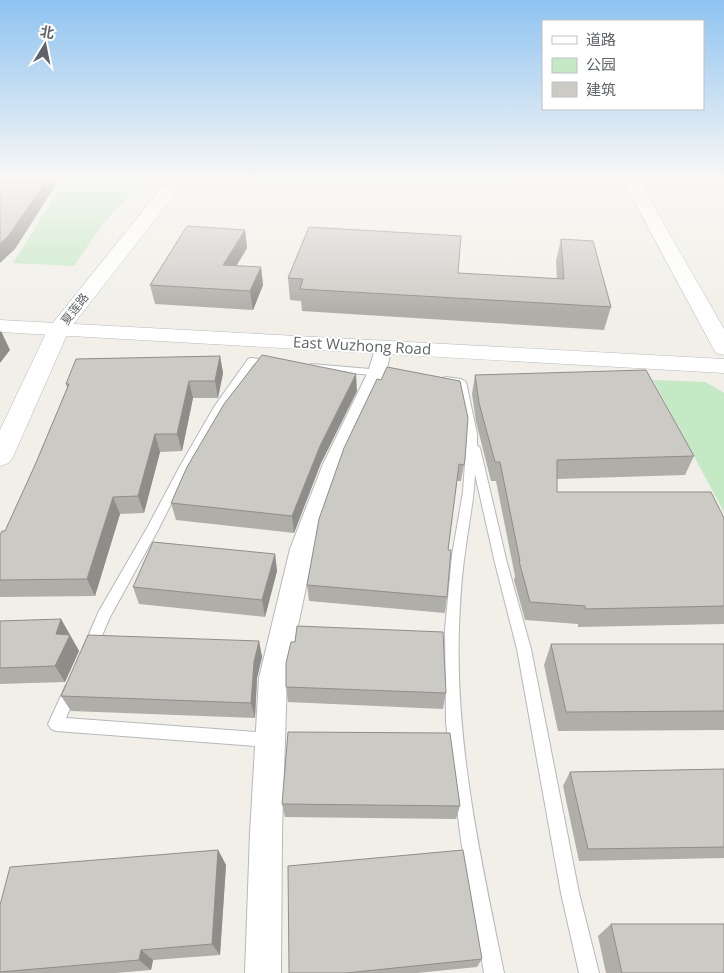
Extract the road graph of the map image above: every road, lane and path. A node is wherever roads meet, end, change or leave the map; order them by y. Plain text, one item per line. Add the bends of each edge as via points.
1 (144, 222) edge
2 (654, 222) edge
3 (0, 315) edge
4 (63, 324) junction
5 (0, 326) edge
6 (383, 348) junction
7 (724, 348) edge
8 (724, 354) edge
9 (280, 364) edge
10 (300, 366) edge
11 (724, 366) edge
12 (386, 373) junction
13 (433, 379) edge
14 (472, 434) junction
15 (0, 457) edge
16 (84, 660) edge
17 (76, 679) edge
18 (270, 740) junction
19 (263, 973) edge
20 (494, 973) edge
21 (589, 973) edge

1 - 4 main road, 夏莲路
2 - 7 main road
3 - 4 main road, East Wuzhong Road
4 - 5 main road, East Wuzhong Road
4 - 6 main road, East Wuzhong Road
4 - 8 main road, East Wuzhong Road
4 - 15 main road, 夏莲路
6 - 11 main road, East Wuzhong Road
6 - 12 street
9 - 16 lane via 251,361 219,407 104,615
10 - 12 lane
12 - 18 street via 332,464 302,549 273,678
13 - 14 lane via 461,382
14 - 20 lane via 469,492 458,555 452,629 454,723 469,840
14 - 21 lane via 524,649 570,893
17 - 18 lane via 56,724
18 - 19 street

